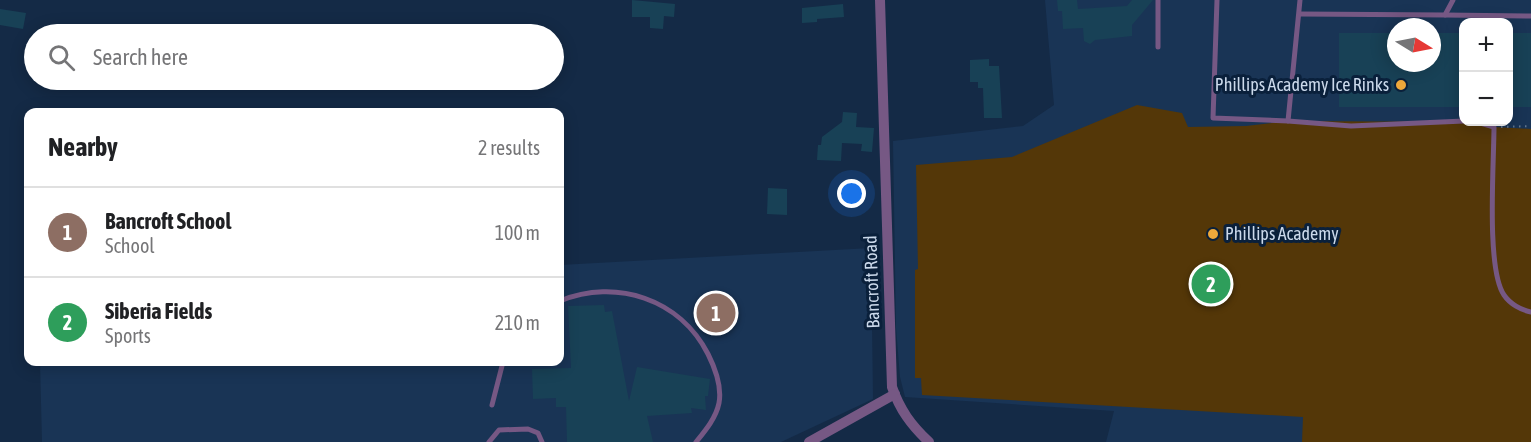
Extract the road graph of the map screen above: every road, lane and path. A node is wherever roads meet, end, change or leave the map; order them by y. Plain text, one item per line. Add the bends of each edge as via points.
1 (880, 0) edge
2 (1158, 0) edge
3 (1217, 0) edge
4 (1300, 0) edge
5 (1453, 0) edge
6 (1299, 14) junction
7 (1445, 15) junction
8 (1531, 16) edge
9 (1158, 47) dead end
10 (1288, 121) junction
11 (1459, 121) edge
12 (1488, 126) edge
13 (1531, 126) edge
14 (1494, 128) junction
15 (564, 301) edge
16 (1531, 312) edge
17 (502, 366) edge
18 (895, 394) junction
19 (492, 405) dead end
20 (489, 442) edge
21 (542, 442) edge
22 (696, 442) edge
23 (809, 442) edge
24 (929, 442) edge

1 - 18 street, Bancroft Road
2 - 9 lane
3 - 10 lane via 1213,118
4 - 6 lane
5 - 7 lane
6 - 7 lane
6 - 10 lane
7 - 8 lane
10 - 11 lane via 1351,126
12 - 14 lane
13 - 14 path
14 - 16 lane via 1495,268 1504,294 1515,305
15 - 22 lane via 588,292 618,291 653,301 679,315 702,342 716,371 719,402 709,426
17 - 19 lane
18 - 23 street
18 - 24 street, Bancroft Road via 907,419
20 - 21 lane via 499,430 528,429 538,433

